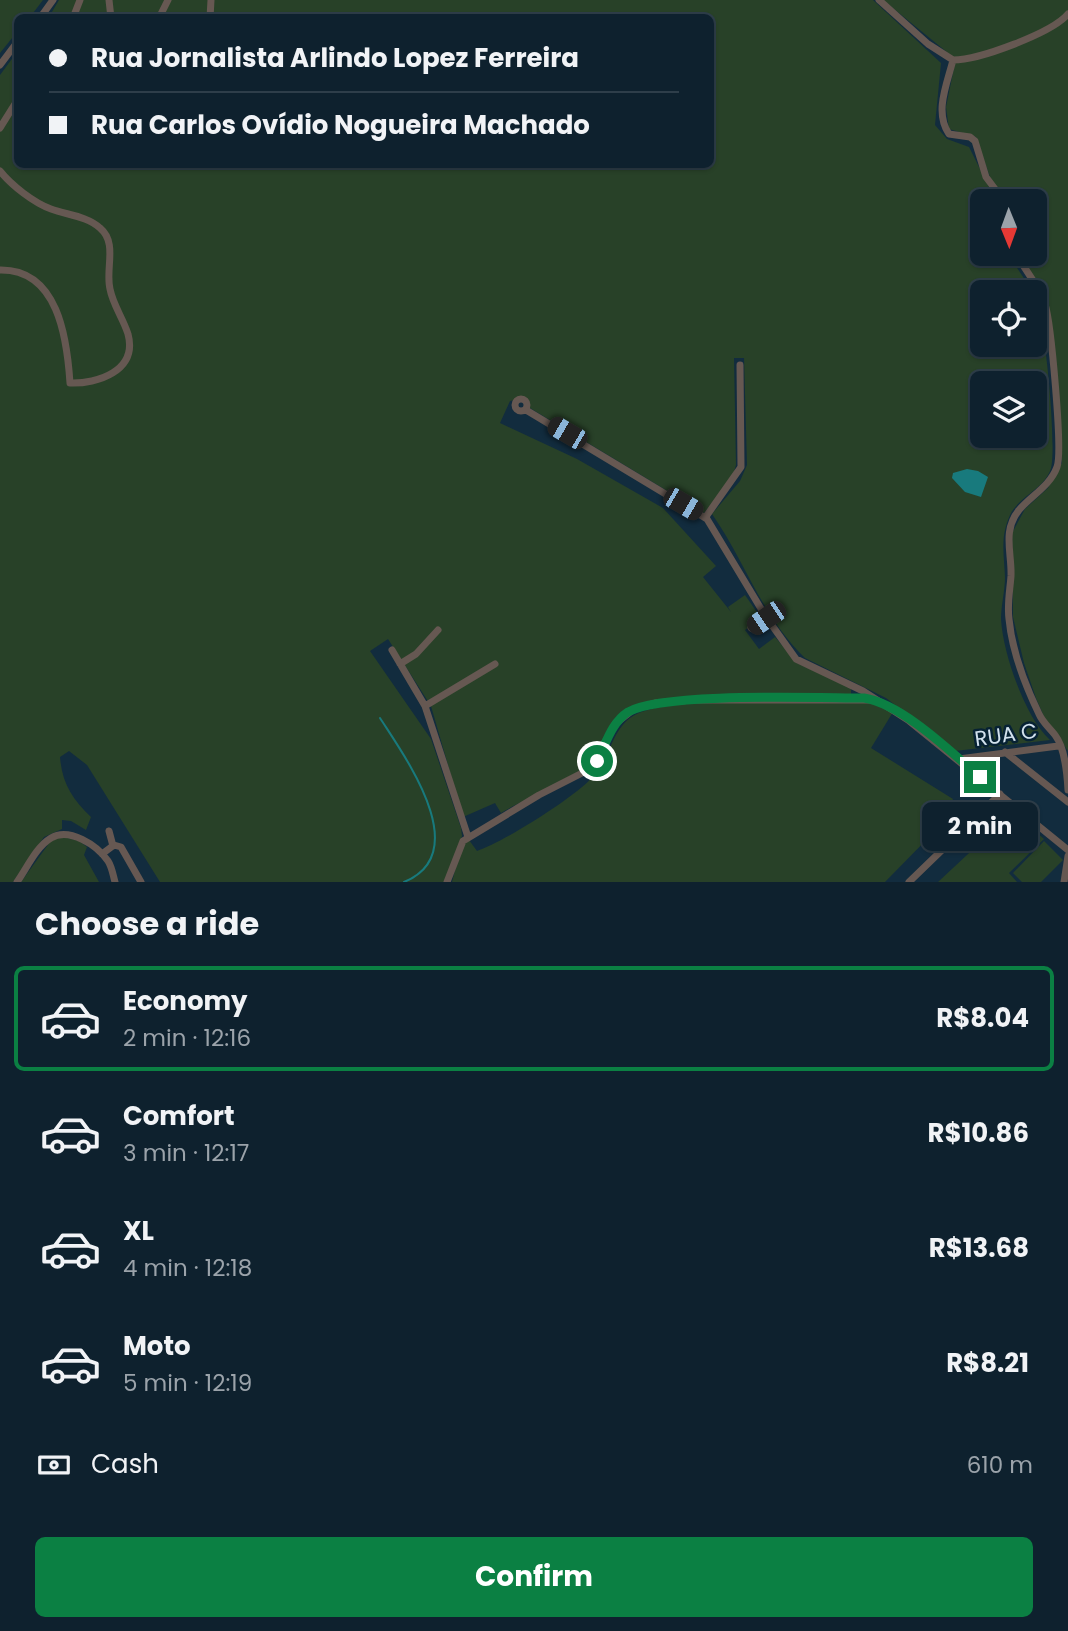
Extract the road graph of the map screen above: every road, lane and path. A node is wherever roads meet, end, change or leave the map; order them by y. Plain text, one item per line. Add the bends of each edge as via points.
1 (879, 0) edge
2 (1068, 14) edge
3 (14, 46) edge
4 (953, 60) junction
5 (0, 65) edge
6 (14, 105) edge
7 (0, 128) edge
8 (0, 171) edge
9 (995, 189) edge
10 (1023, 266) edge
11 (0, 270) edge
12 (740, 365) dead end
13 (526, 410) dead end
14 (705, 518) junction
15 (766, 618) junction
16 (751, 628) dead end
17 (438, 630) dead end
18 (392, 650) dead end
19 (400, 664) junction
20 (495, 664) dead end
21 (883, 703) junction
22 (425, 706) junction
23 (1058, 746) junction
24 (1005, 752) junction
25 (959, 759) junction
26 (1068, 790) edge
27 (1000, 794) junction
28 (1068, 802) edge
29 (109, 831) dead end
30 (468, 837) junction
31 (113, 846) junction
32 (1068, 850) edge
33 (102, 854) junction
34 (1068, 856) edge
35 (17, 882) edge
36 (115, 882) edge
37 (141, 882) edge
38 (447, 882) edge
39 (909, 882) edge
40 (1064, 882) edge

1 - 4 street
2 - 4 street via 1030,37
3 - 5 street
4 - 9 street via 942,104 943,122 949,134 975,141 986,177
6 - 7 street
8 - 11 street via 47,208 102,229 110,247 110,289 129,336 128,354 121,365 103,380 69,383 60,321 43,286 24,272
10 - 23 street via 1046,306 1059,463 1011,525 1008,617 1026,683
12 - 14 street via 741,467
13 - 14 street
14 - 15 street
15 - 16 street
15 - 21 street via 796,659
17 - 19 street
18 - 19 street
19 - 22 street
20 - 22 street
21 - 25 street
21 - 30 street via 864,698 744,699 641,706 620,718 590,769
22 - 30 street
23 - 24 street, RUA C
23 - 26 street
24 - 25 street, RUA C
24 - 28 street
25 - 27 street
27 - 32 street
27 - 39 street
29 - 31 street
30 - 38 street via 457,850
31 - 33 street
31 - 37 street via 121,847
33 - 35 street via 76,837 56,835 43,844
33 - 36 street
34 - 40 street

